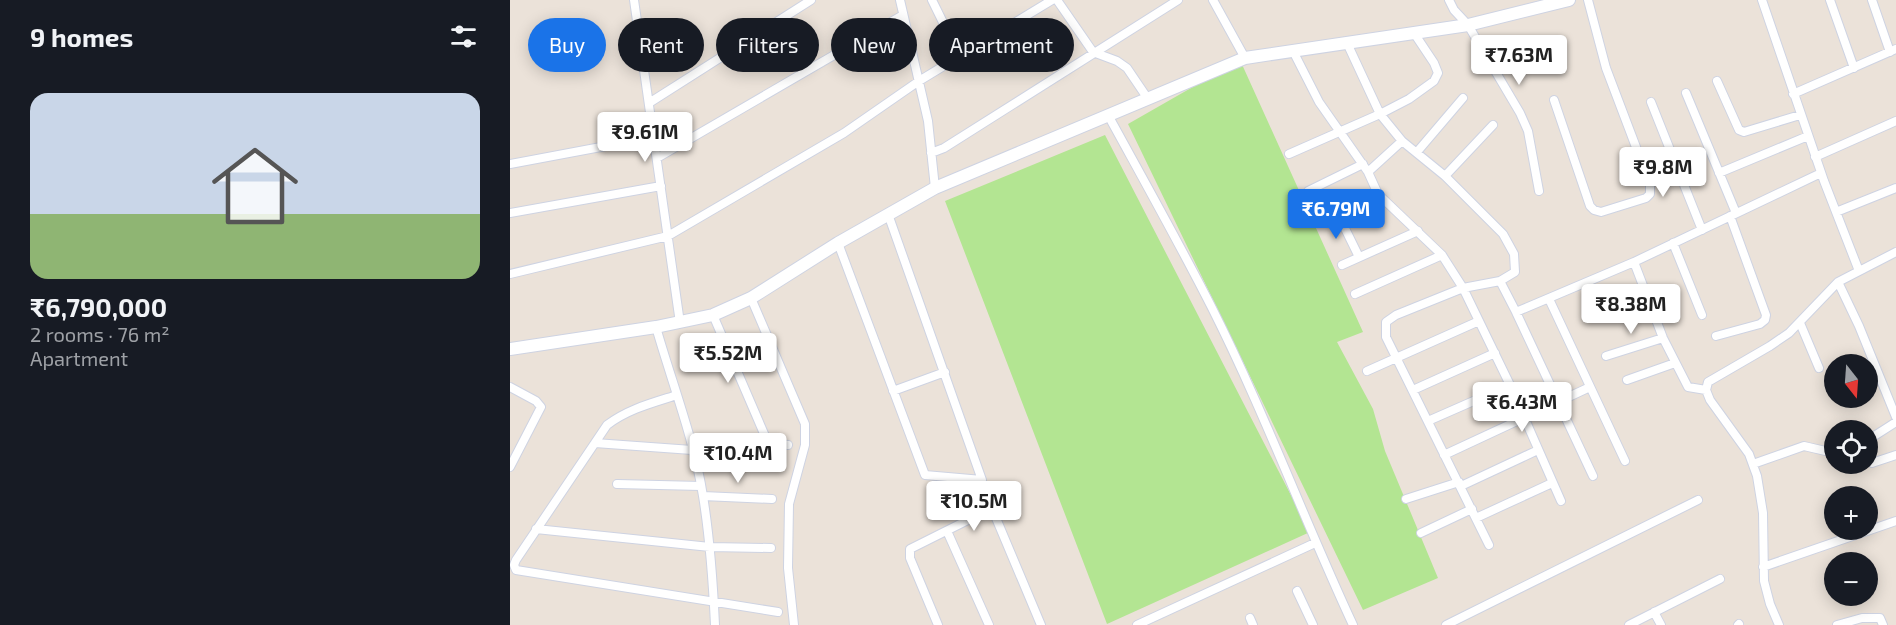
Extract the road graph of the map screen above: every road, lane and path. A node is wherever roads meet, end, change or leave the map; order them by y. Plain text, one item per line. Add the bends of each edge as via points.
1 (634, 0) edge
2 (811, 0) edge
3 (900, 0) edge
4 (932, 0) edge
5 (1052, 0) edge
6 (1057, 0) edge
7 (1178, 0) edge
8 (1213, 0) edge
9 (1449, 0) edge
10 (1569, 0) edge
11 (1588, 0) edge
12 (1762, 0) edge
13 (1830, 0) edge
14 (1872, 0) edge
15 (903, 15) junction
16 (941, 18) edge
17 (1023, 18) edge
18 (1468, 25) junction
19 (1414, 33) junction
20 (1347, 43) junction
21 (1293, 51) junction
22 (1893, 51) edge
23 (1093, 52) junction
24 (1245, 58) junction
25 (1854, 68) junction
26 (934, 72) edge
27 (919, 81) junction
28 (1717, 81) dead end
29 (1686, 93) dead end
30 (1793, 94) junction
31 (1463, 98) dead end
32 (1148, 99) junction
33 (1554, 100) dead end
34 (1651, 102) dead end
35 (649, 103) junction
36 (1380, 114) junction
37 (1108, 115) junction
38 (1800, 115) junction
39 (1896, 121) edge
40 (1493, 125) dead end
41 (1338, 132) junction
42 (1808, 136) junction
43 (654, 137) junction
44 (1402, 141) junction
45 (1417, 152) junction
46 (931, 153) junction
47 (1289, 154) dead end
48 (1815, 157) junction
49 (657, 158) junction
50 (510, 164) edge
51 (1365, 168) junction
52 (1719, 173) junction
53 (1821, 173) junction
54 (1445, 176) junction
55 (662, 186) junction
56 (935, 188) junction
57 (1896, 188) edge
58 (1539, 190) dead end
59 (1308, 191) dead end
60 (1378, 194) junction
61 (1337, 212) junction
62 (1836, 212) junction
63 (510, 213) edge
64 (888, 214) junction
65 (1733, 215) junction
66 (1318, 220) dead end
67 (1702, 230) junction
68 (1418, 231) junction
69 (668, 236) junction
70 (838, 243) junction
71 (1673, 243) junction
72 (1896, 252) edge
73 (1442, 255) junction
74 (1359, 257) junction
75 (1634, 262) junction
76 (1342, 265) dead end
77 (1859, 271) junction
78 (510, 274) edge
79 (1500, 281) junction
80 (1838, 282) junction
81 (1463, 288) junction
82 (1354, 294) dead end
83 (751, 298) junction
84 (1549, 298) junction
85 (1648, 300) junction
86 (1516, 312) junction
87 (713, 315) junction
88 (1608, 315) dead end
89 (1702, 315) dead end
90 (1479, 321) junction
91 (680, 323) junction
92 (1800, 323) junction
93 (656, 327) junction
94 (1716, 336) dead end
95 (1663, 338) junction
96 (510, 349) edge
97 (1495, 353) junction
98 (1606, 356) dead end
99 (1397, 357) junction
100 (1676, 363) junction
101 (1819, 368) dead end
102 (1367, 371) dead end
103 (945, 372) junction
104 (1627, 380) dead end
105 (1510, 385) junction
106 (510, 387) edge
107 (1590, 387) junction
108 (1413, 390) junction
109 (1706, 390) junction
110 (893, 391) junction
111 (676, 395) junction
112 (1558, 402) junction
113 (1524, 417) junction
114 (1896, 417) edge
115 (1428, 421) junction
116 (1896, 422) edge
117 (1878, 434) edge
118 (741, 440) dead end
119 (594, 443) junction
120 (768, 443) junction
121 (788, 445) dead end
122 (692, 450) junction
123 (1538, 450) junction
124 (1824, 451) edge
125 (1444, 455) junction
126 (1896, 455) edge
127 (1625, 461) dead end
128 (1878, 461) edge
129 (1753, 464) junction
130 (510, 468) edge
131 (1593, 476) dead end
132 (1552, 483) junction
133 (617, 484) dead end
134 (1460, 484) junction
135 (702, 491) junction
136 (772, 499) dead end
137 (1406, 499) dead end
138 (1698, 500) dead end
139 (1561, 501) dead end
140 (1472, 509) junction
141 (1476, 518) junction
142 (1896, 521) edge
143 (537, 529) junction
144 (947, 531) junction
145 (1421, 533) dead end
146 (1315, 543) junction
147 (1489, 545) dead end
148 (710, 547) junction
149 (771, 548) dead end
150 (1763, 567) junction
151 (1720, 579) dead end
152 (1297, 591) dead end
153 (714, 603) junction
154 (778, 612) dead end
155 (1654, 612) junction
156 (715, 625) edge
157 (794, 625) edge
158 (938, 625) edge
159 (989, 625) edge
160 (1041, 625) edge
161 (1137, 625) edge
162 (1313, 625) edge
163 (1353, 625) edge
164 (1446, 625) edge
165 (1629, 625) edge
166 (1661, 625) edge
167 (1779, 625) edge
168 (1837, 625) edge
169 (1883, 625) edge

1 - 35 street
2 - 35 street
3 - 15 street
4 - 16 street
5 - 17 street
6 - 23 street
7 - 23 street
8 - 24 street
9 - 18 street
10 - 18 street
11 - 33 street via 1606,68 1650,184 1646,198 1601,212 1590,206
12 - 30 street
13 - 25 street
14 - 22 street
15 - 27 street
15 - 49 street
18 - 19 street
18 - 58 street via 1528,131
19 - 20 street
19 - 36 street via 1438,73 1434,81 1409,99
20 - 21 street
20 - 36 street
21 - 24 street
21 - 41 street
22 - 25 street
23 - 32 street via 1127,68
23 - 46 street
24 - 32 street
25 - 30 street
26 - 27 street
27 - 46 street
27 - 69 street via 844,133
28 - 38 street via 1739,130 1744,132
29 - 52 street
30 - 38 street
31 - 45 street
32 - 37 street
34 - 67 street
35 - 43 street
36 - 41 street
36 - 44 street
37 - 56 street
37 - 146 street via 1212,308
38 - 42 street
39 - 48 street
40 - 54 street
41 - 47 street
41 - 51 street
42 - 48 street
42 - 52 street
43 - 49 street
43 - 50 street
44 - 45 street
44 - 51 street
45 - 54 street
46 - 56 street
48 - 53 street
49 - 55 street
51 - 59 street
51 - 60 street
52 - 65 street
53 - 62 street
53 - 65 street
54 - 79 street via 1503,234 1514,254 1515,272
55 - 63 street
55 - 69 street
56 - 64 street
57 - 62 street
60 - 61 street
60 - 68 street
61 - 66 street
61 - 74 street
62 - 77 street
64 - 70 street
64 - 103 street
65 - 67 street
65 - 94 street via 1766,315 1760,324
67 - 71 street
68 - 73 street
68 - 74 street
69 - 78 street
69 - 91 street
70 - 83 street
70 - 110 street
71 - 75 street
71 - 89 street
72 - 77 street
73 - 81 street
73 - 82 street
74 - 76 street
75 - 84 street
75 - 85 street
77 - 80 street
79 - 81 street
79 - 86 street
80 - 92 street
80 - 114 street
81 - 90 street
81 - 99 street via 1386,322 1386,337
83 - 87 street
83 - 157 street via 806,424 805,445 789,504 788,568
84 - 86 street
84 - 107 street
85 - 88 street
85 - 95 street
86 - 112 street
87 - 91 street
87 - 120 street
90 - 97 street
90 - 99 street
91 - 93 street
92 - 101 street
92 - 109 street via 1770,346 1708,382
93 - 96 street
93 - 111 street
95 - 98 street
95 - 100 street
97 - 105 street
97 - 108 street
99 - 102 street
99 - 108 street
100 - 104 street
100 - 109 street via 1688,387
103 - 110 street
103 - 110 street via 982,480 925,475
105 - 113 street
105 - 115 street
106 - 130 street via 541,407
107 - 112 street
107 - 127 street
108 - 115 street
109 - 129 street
111 - 119 street via 618,416
111 - 122 street
112 - 113 street
112 - 131 street
113 - 123 street
113 - 125 street
115 - 125 street
116 - 117 street
118 - 120 street
119 - 122 street
119 - 143 street
120 - 121 street
122 - 135 street
123 - 132 street
123 - 134 street
124 - 129 street via 1804,446
125 - 134 street
126 - 128 street
129 - 150 street via 1761,494
132 - 139 street
132 - 141 street
133 - 135 street
134 - 137 street
134 - 140 street
135 - 136 street
135 - 148 street
138 - 164 street
140 - 141 street
140 - 145 street
141 - 147 street
142 - 150 street
143 - 148 street
143 - 153 street via 516,560 516,570
144 - 158 street via 909,553
144 - 159 street
144 - 160 street via 984,512 993,514
146 - 161 street
146 - 163 street
148 - 149 street
148 - 153 street
150 - 167 street via 1770,604
151 - 155 street
152 - 162 street
153 - 154 street
153 - 156 street
155 - 165 street
155 - 166 street
168 - 169 street via 1874,616

